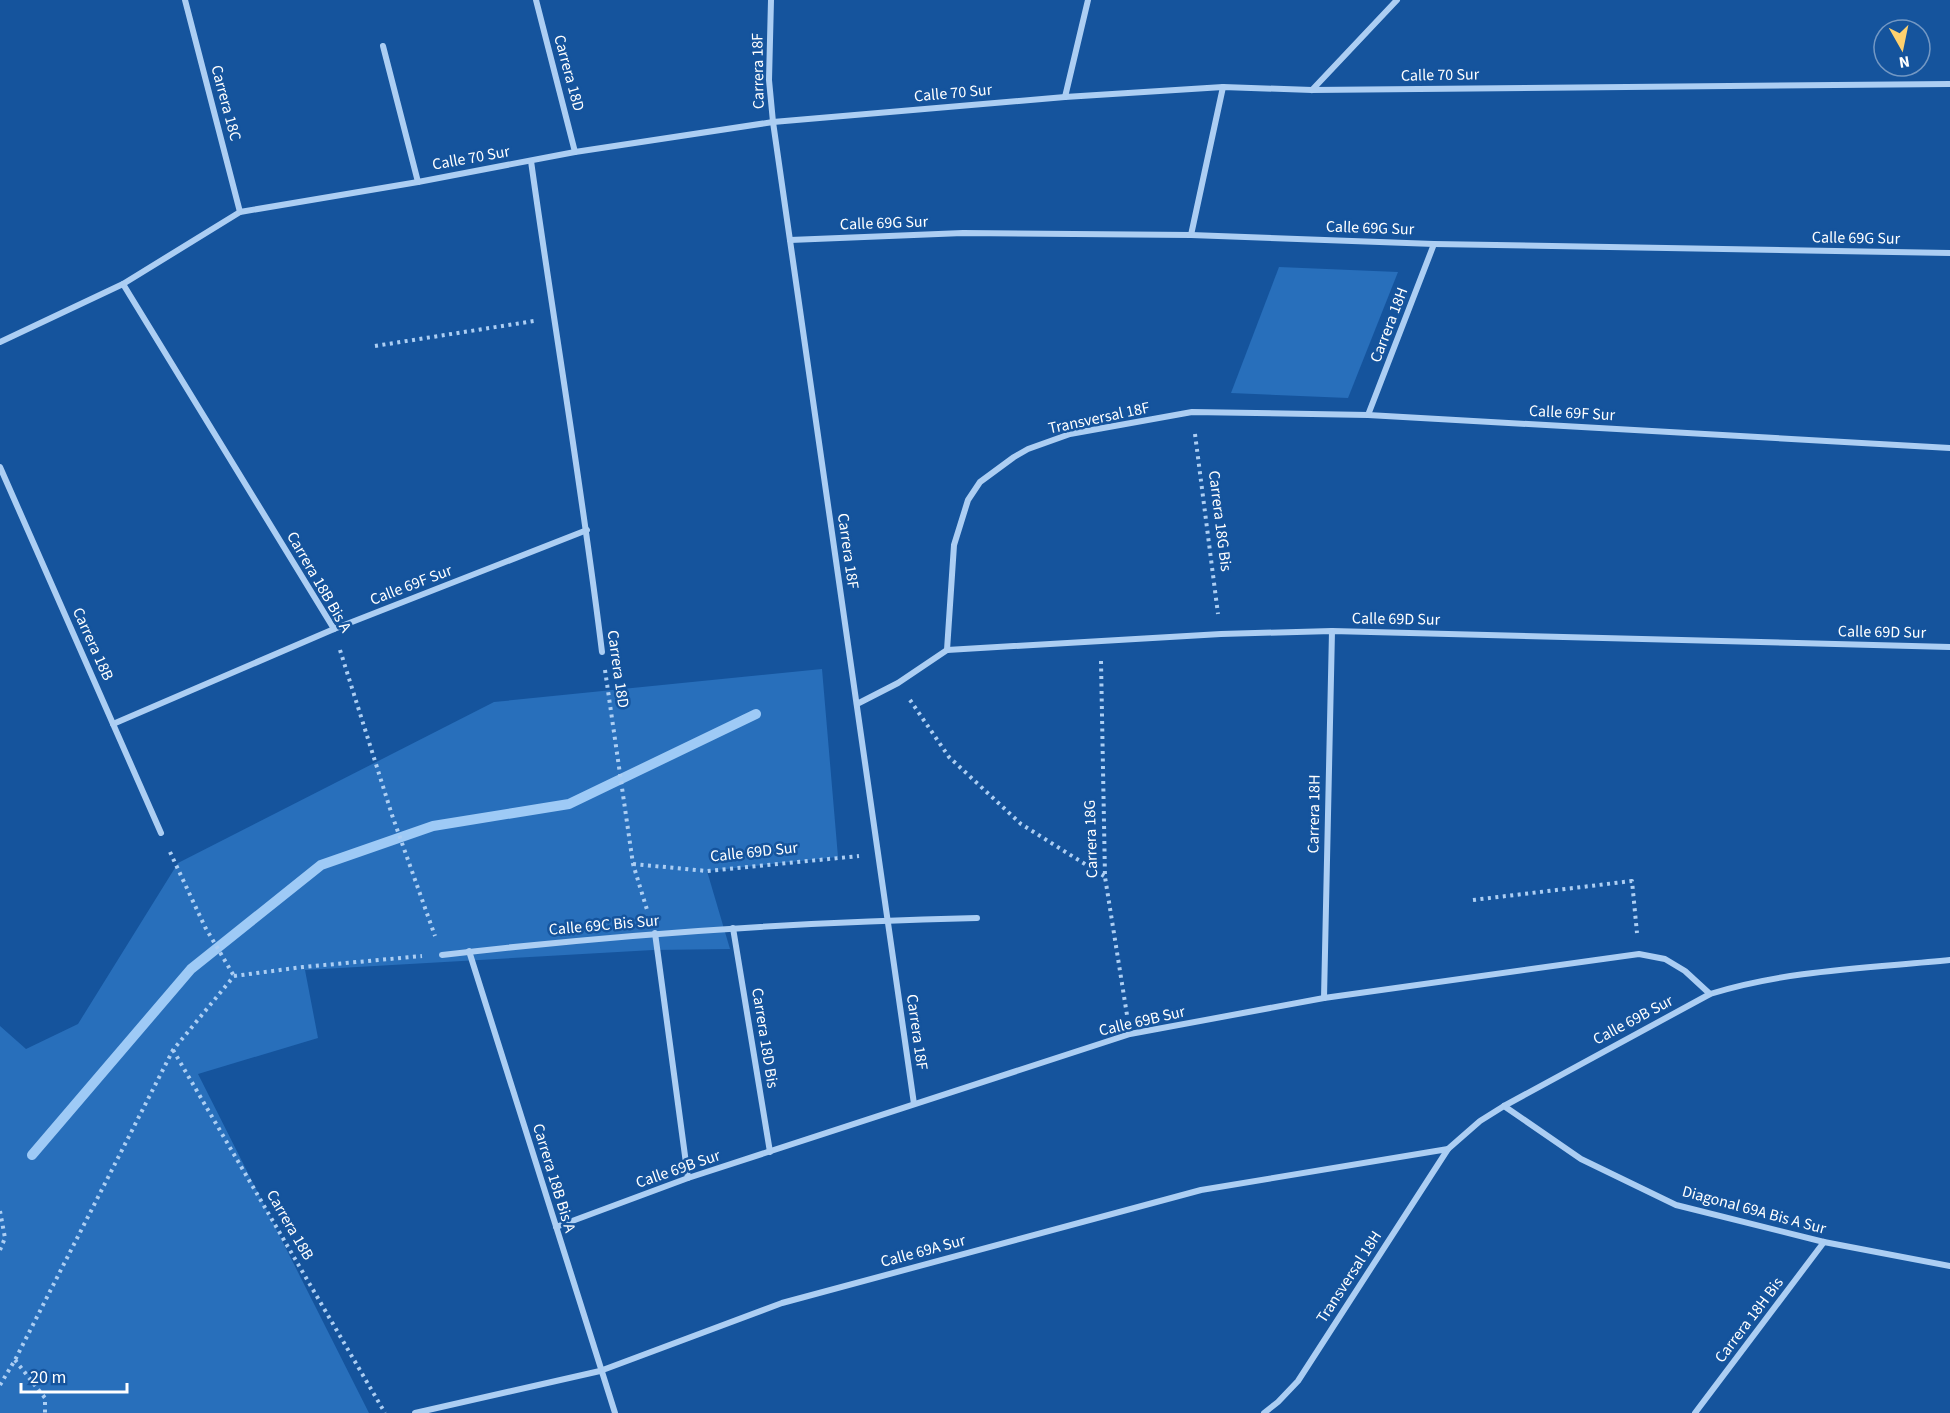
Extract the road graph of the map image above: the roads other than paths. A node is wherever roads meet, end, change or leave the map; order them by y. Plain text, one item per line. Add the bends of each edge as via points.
1 (185, 0) edge
2 (536, 0) edge
3 (771, 0) edge
4 (1088, 0) edge
5 (1397, 0) edge
6 (383, 46) dead end
7 (1950, 84) edge
8 (1223, 87) junction
9 (1312, 90) junction
10 (1065, 97) junction
11 (773, 122) junction
12 (575, 152) junction
13 (531, 161) junction
14 (418, 182) junction
15 (240, 212) junction
16 (1191, 235) junction
17 (790, 240) junction
18 (1434, 244) junction
19 (1950, 253) edge
20 (123, 284) junction
21 (0, 342) edge
22 (1192, 412) joint
23 (1368, 415) junction
24 (1950, 448) edge
25 (0, 467) edge
26 (587, 530) junction
27 (334, 629) junction
28 (1332, 631) junction
29 (1950, 647) edge
30 (948, 650) junction
31 (602, 652) road end
32 (857, 704) junction
33 (113, 724) junction
34 (161, 833) road end
35 (977, 918) dead end
36 (886, 920) junction
37 (733, 928) junction
38 (655, 933) junction
39 (469, 951) junction
40 (442, 955) road end
41 (1950, 960) edge
42 (1710, 994) junction
43 (1324, 998) junction
44 (914, 1104) junction
45 (1504, 1106) junction
46 (1448, 1149) junction
47 (770, 1152) junction
48 (688, 1178) junction
49 (556, 1227) junction
50 (1824, 1242) junction
51 (1950, 1266) edge
52 (600, 1371) junction
53 (415, 1413) edge
54 (615, 1413) edge
55 (1264, 1413) edge
56 (1695, 1413) edge

1 - 15 street, Carrera 18C
2 - 12 street, Carrera 18D
3 - 11 street, Carrera 18F
4 - 10 street
5 - 9 street
6 - 14 street
7 - 9 street, Calle 70 Sur
8 - 9 street, Calle 70 Sur
8 - 10 street, Calle 70 Sur
8 - 16 street
10 - 11 street, Calle 70 Sur
11 - 12 street, Calle 70 Sur
11 - 17 street, Carrera 18F
12 - 13 street, Calle 70 Sur
13 - 14 street, Calle 70 Sur
13 - 26 street, Carrera 18D
14 - 15 street, Calle 70 Sur
15 - 20 street, Calle 70 Sur
16 - 17 street, Calle 69G Sur via 963,233
16 - 18 street, Calle 69G Sur
17 - 32 street, Carrera 18F
18 - 19 street, Calle 69G Sur
18 - 23 street, Carrera 18H
20 - 21 street, Calle 70 Sur
20 - 27 street, Carrera 18B Bis A
22 - 23 street, Calle 69F Sur
22 - 30 street, Transversal 18F via 1070,435 1028,449 980,482 968,500 954,545
23 - 24 street, Calle 69F Sur
25 - 33 street, Carrera 18B
26 - 27 street, Calle 69F Sur
26 - 31 street, Carrera 18D
27 - 33 street, Calle 69F Sur
28 - 29 street, Calle 69D Sur
28 - 30 street, Calle 69D Sur
28 - 43 street, Carrera 18H
30 - 32 street
32 - 36 street, Carrera 18F
33 - 34 street, Carrera 18B
35 - 36 street, Calle 69C Bis Sur
36 - 37 street, Calle 69C Bis Sur
36 - 44 street, Carrera 18F
37 - 38 street, Calle 69C Bis Sur
37 - 47 street, Carrera 18D Bis
38 - 39 street, Calle 69C Bis Sur
38 - 48 street
39 - 40 street, Calle 69C Bis Sur
39 - 49 street, Carrera 18B Bis A
41 - 42 street, Calle 69B Sur via 1773,978
42 - 43 street, Calle 69B Sur via 1665,958 1639,954
42 - 45 street, Calle 69B Sur
43 - 44 street, Calle 69B Sur via 1130,1034
44 - 47 street, Calle 69B Sur
45 - 46 street, Calle 69B Sur
45 - 50 street, Diagonal 69A Bis A Sur via 1581,1159 1676,1205
46 - 52 street, Calle 69A Sur via 1201,1190 782,1303
46 - 55 street, Transversal 18H via 1298,1381
47 - 48 street, Calle 69B Sur
48 - 49 street, Calle 69B Sur
49 - 52 street, Carrera 18B Bis A
50 - 51 street, Diagonal 69A Bis A Sur
50 - 56 street, Carrera 18H Bis
52 - 53 street, Calle 69A Sur
52 - 54 street, Carrera 18B Bis A

